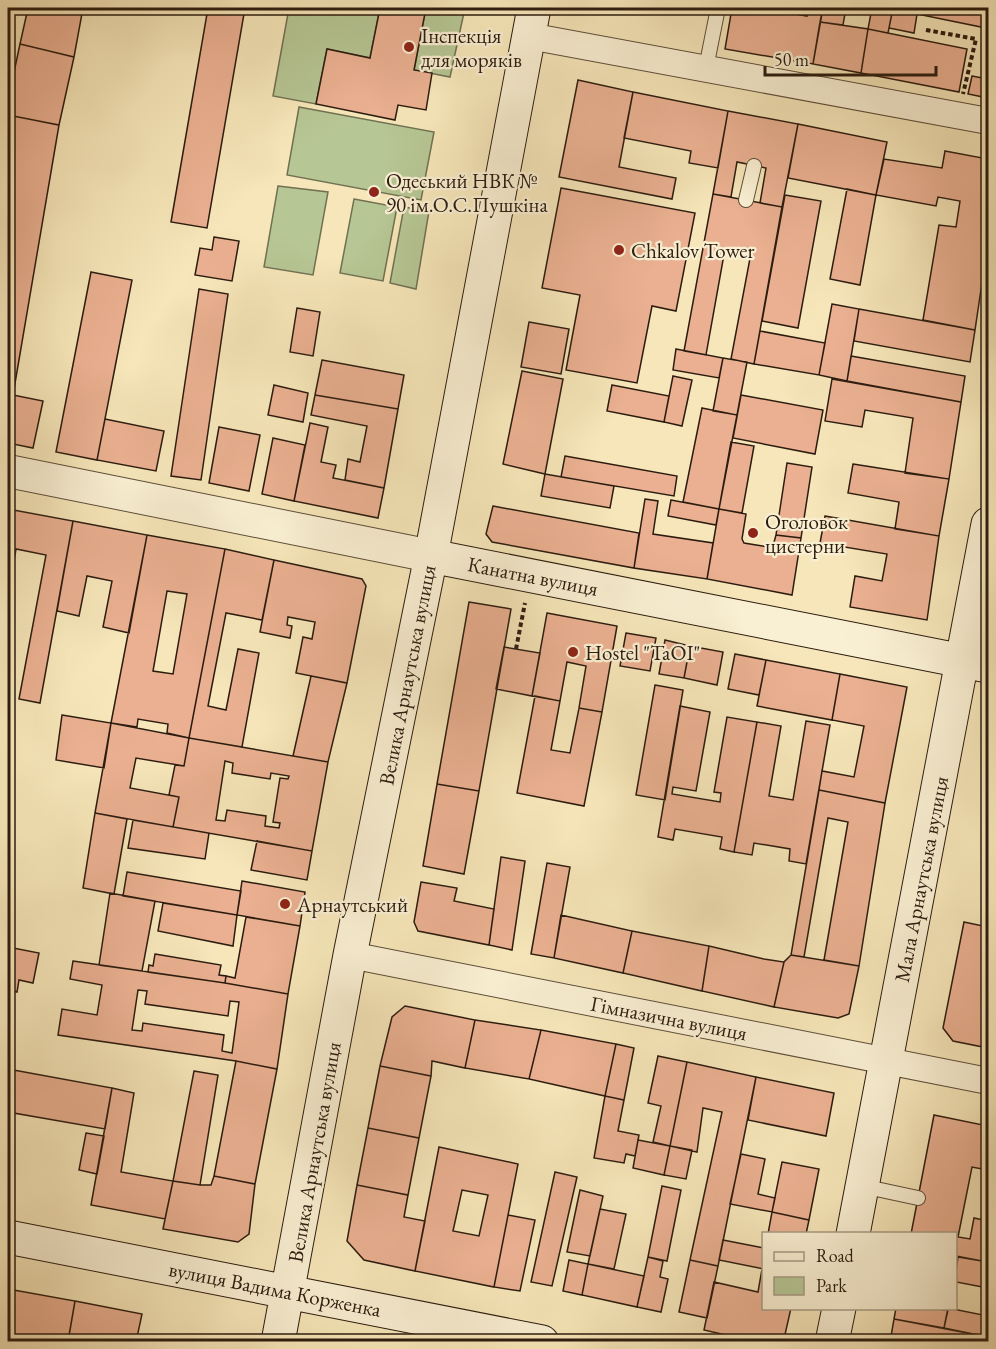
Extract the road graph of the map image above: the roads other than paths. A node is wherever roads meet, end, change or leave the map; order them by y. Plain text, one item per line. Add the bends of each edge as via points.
1 (718, 8) edge
2 (531, 22) edge
3 (706, 68) junction
4 (988, 121) edge
5 (754, 166) dead end
6 (746, 200) dead end
7 (8, 471) edge
8 (988, 524) edge
9 (431, 556) junction
10 (975, 664) edge
11 (350, 955) junction
12 (886, 1062) junction
13 (988, 1081) edge
14 (862, 1186) junction
15 (918, 1198) dead end
16 (853, 1232) edge
17 (8, 1237) edge
18 (288, 1292) junction
19 (839, 1310) edge
20 (278, 1341) edge
21 (542, 1341) edge
22 (832, 1341) edge

1 - 3 lane
2 - 3 street
2 - 9 main road, Велика Арнаутська вулиця
3 - 4 street
5 - 6 lane
7 - 9 street, Канатна вулиця
8 - 10 main road, Мала Арнаутська вулиця
9 - 10 main road, Канатна вулиця
9 - 11 main road, Велика Арнаутська вулиця
10 - 12 main road, Мала Арнаутська вулиця
11 - 12 street, Гімназична вулиця
11 - 18 main road, Велика Арнаутська вулиця
12 - 13 street, Гімназична вулиця
12 - 14 main road, Мала Арнаутська вулиця
14 - 15 lane
14 - 16 main road, Мала Арнаутська вулиця
17 - 18 main road, вулиця Вадима Корженка
18 - 20 main road, Велика Арнаутська вулиця
18 - 21 main road, вулиця Вадима Корженка
19 - 22 main road

